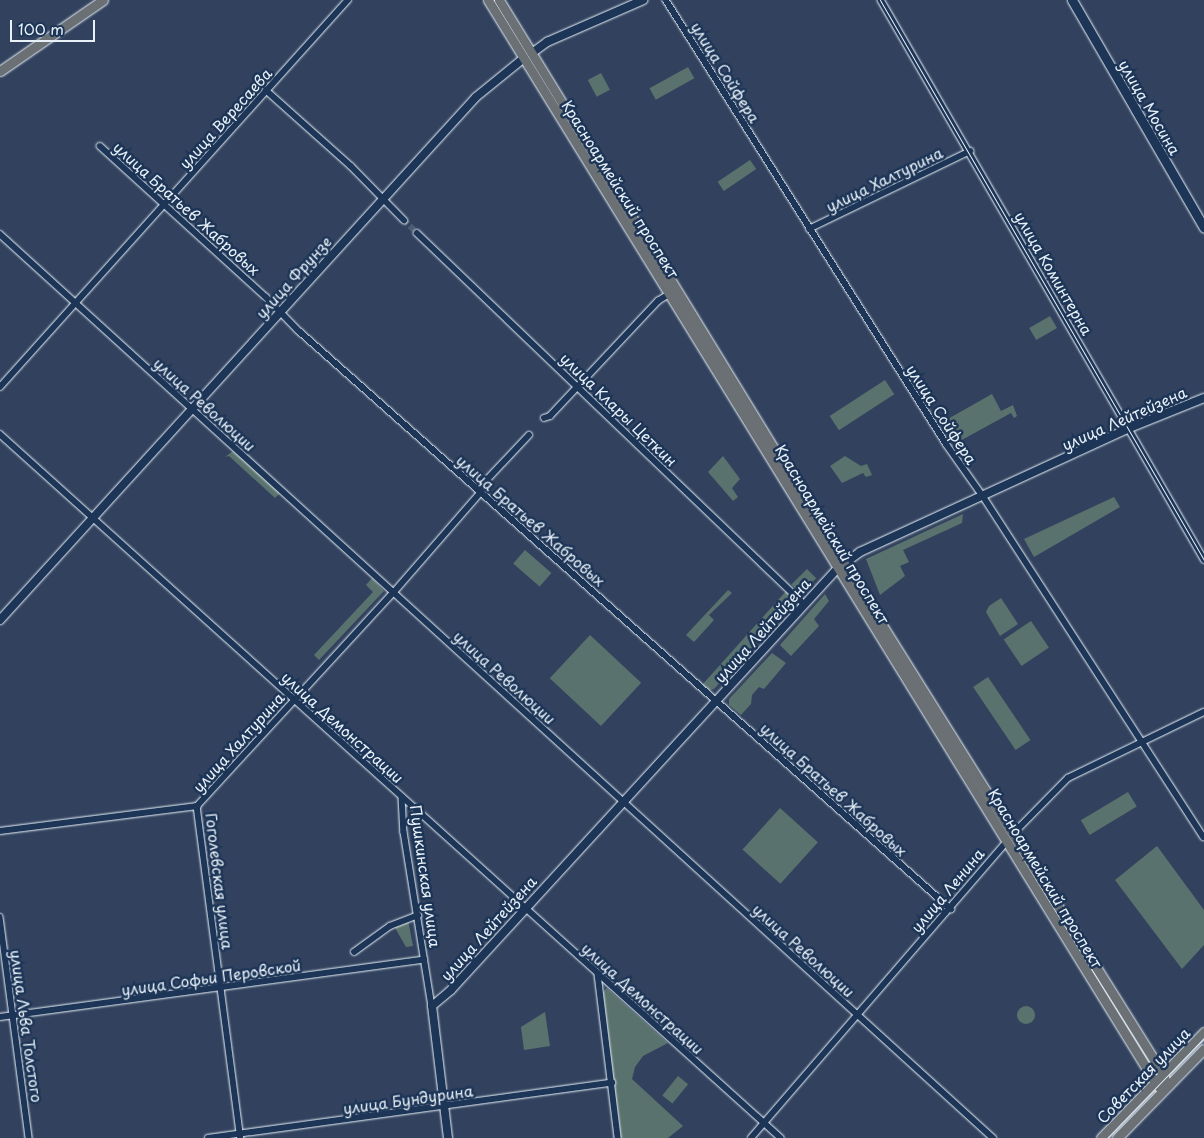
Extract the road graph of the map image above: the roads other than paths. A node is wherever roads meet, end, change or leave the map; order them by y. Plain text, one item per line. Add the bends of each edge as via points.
1 (102, 0) edge
2 (348, 0) edge
3 (488, 0) edge
4 (499, 0) edge
5 (643, 0) edge
6 (666, 0) edge
7 (881, 0) edge
8 (1072, 0) edge
9 (528, 55) junction
10 (0, 71) edge
11 (266, 90) junction
12 (100, 146) dead end
13 (970, 151) junction
14 (383, 198) junction
15 (164, 204) junction
16 (404, 220) tunnel mouth
17 (1204, 228) edge
18 (809, 229) junction
19 (417, 233) tunnel mouth
20 (0, 234) edge
21 (669, 294) junction
22 (76, 303) junction
23 (280, 313) junction
24 (0, 387) edge
25 (578, 387) junction
26 (1204, 398) edge
27 (192, 409) junction
28 (544, 418) dead end
29 (1128, 429) junction
30 (0, 434) edge
31 (529, 435) dead end
32 (481, 492) junction
33 (983, 496) junction
34 (92, 518) junction
35 (1204, 558) edge
36 (841, 566) junction
37 (394, 592) junction
38 (804, 604) junction
39 (0, 620) edge
40 (294, 699) junction
41 (716, 701) junction
42 (1204, 712) edge
43 (1142, 742) junction
44 (402, 797) junction
45 (623, 802) junction
46 (197, 806) junction
47 (0, 831) edge
48 (1010, 837) junction
49 (1204, 837) edge
50 (524, 908) junction
51 (950, 908) junction
52 (418, 916) junction
53 (0, 917) edge
54 (354, 952) dead end
55 (424, 960) junction
56 (598, 974) junction
57 (222, 988) junction
58 (432, 1006) junction
59 (12, 1015) junction
60 (858, 1015) junction
61 (0, 1017) edge
62 (1204, 1032) edge
63 (1204, 1049) edge
64 (1163, 1074) junction
65 (1155, 1082) junction
66 (612, 1083) junction
67 (1167, 1086) junction
68 (444, 1108) junction
69 (764, 1124) junction
70 (241, 1136) edge
71 (1120, 1137) edge
72 (29, 1138) edge
73 (208, 1138) edge
74 (448, 1138) edge
75 (618, 1138) edge
76 (752, 1138) edge
77 (781, 1138) edge
78 (993, 1138) edge
79 (1101, 1138) edge

1 - 10 main road
2 - 11 street, улица Вересаева
3 - 9 main road, Красноармейский проспект
4 - 9 main road, Красноармейский проспект
5 - 9 street, улица Фрунзе via 548,42
6 - 18 street, улица Сойфера
7 - 13 street, улица Коминтерна
8 - 17 main road, улица Мосина
9 - 14 street, улица Фрунзе via 476,97
9 - 21 main road, Красноармейский проспект
9 - 36 main road, Красноармейский проспект
11 - 14 street
11 - 15 street, улица Вересаева
12 - 15 street, улица Братьев Жабровых
13 - 18 street, улица Халтурина
13 - 29 street, улица Коминтерна
14 - 16 street
14 - 23 street, улица Фрунзе
15 - 22 street, улица Вересаева
15 - 23 street, улица Братьев Жабровых
18 - 33 street, улица Сойфера
19 - 25 street, улица Клары Цеткин
20 - 22 street, улица Революции
21 - 25 street via 658,301
21 - 36 main road, Красноармейский проспект
22 - 24 street, улица Вересаева
22 - 27 street, улица Революции
23 - 27 street, улица Фрунзе
23 - 32 street, улица Братьев Жабровых
25 - 28 street via 550,416
25 - 38 street, улица Клары Цеткин
26 - 29 street, улица Лейтейзена
27 - 34 street, улица Фрунзе
27 - 37 street, улица Революции
29 - 33 street, улица Лейтейзена
29 - 35 street, улица Коминтерна
30 - 34 street, улица Демонстрации
31 - 32 street, улица Халтурина via 483,484
32 - 37 street, улица Халтурина
32 - 41 street, улица Братьев Жабровых
33 - 36 street, улица Лейтейзена via 860,552
33 - 43 street, улица Сойфера
34 - 39 street, улица Фрунзе
34 - 40 street, улица Демонстрации
36 - 38 street, улица Лейтейзена
36 - 48 main road, Красноармейский проспект
37 - 40 street, улица Халтурина
37 - 45 street, улица Революции
38 - 41 street, улица Лейтейзена
40 - 44 street, улица Демонстрации
40 - 46 street, улица Халтурина
41 - 45 street, улица Лейтейзена
41 - 51 street, улица Братьев Жабровых
42 - 43 street, улица Ленина
43 - 48 street, улица Ленина via 1068,778
43 - 49 street, улица Сойфера
44 - 50 street, улица Демонстрации
44 - 52 street, Пушкинская улица
45 - 50 street, улица Лейтейзена
45 - 60 street, улица Революции
46 - 47 street, улица Халтурина
46 - 57 street, Гоголевская улица
48 - 51 street, улица Ленина
48 - 64 main road, Красноармейский проспект
48 - 65 main road, Красноармейский проспект
50 - 56 street, улица Демонстрации
50 - 58 street, улица Лейтейзена via 451,990
51 - 60 street, улица Ленина
52 - 54 street via 390,926
52 - 55 street, Пушкинская улица
53 - 59 street, улица Льва Толстого
55 - 57 street, улица Софьи Перовской
55 - 58 street, Пушкинская улица
56 - 66 street
56 - 69 street, улица Демонстрации
57 - 59 street, улица Софьи Перовской
57 - 70 street, Гоголевская улица
58 - 68 street, Пушкинская улица
59 - 61 street, улица Софьи Перовской
59 - 72 street, улица Льва Толстого
60 - 69 street, улица Ленина
60 - 78 street, улица Революции
62 - 64 main road, Советская улица
63 - 67 main road, Советская улица
64 - 65 main road, Советская улица
64 - 67 main road, Красноармейский проспект
65 - 67 main road via 1160,1087
65 - 79 main road, Советская улица
66 - 68 street, улица Бундурина
66 - 75 street
67 - 71 main road, Советская улица
68 - 70 street, улица Бундурина
68 - 74 street, Пушкинская улица
69 - 76 street, улица Ленина
69 - 77 street, улица Демонстрации
70 - 73 street, улица Бундурина

